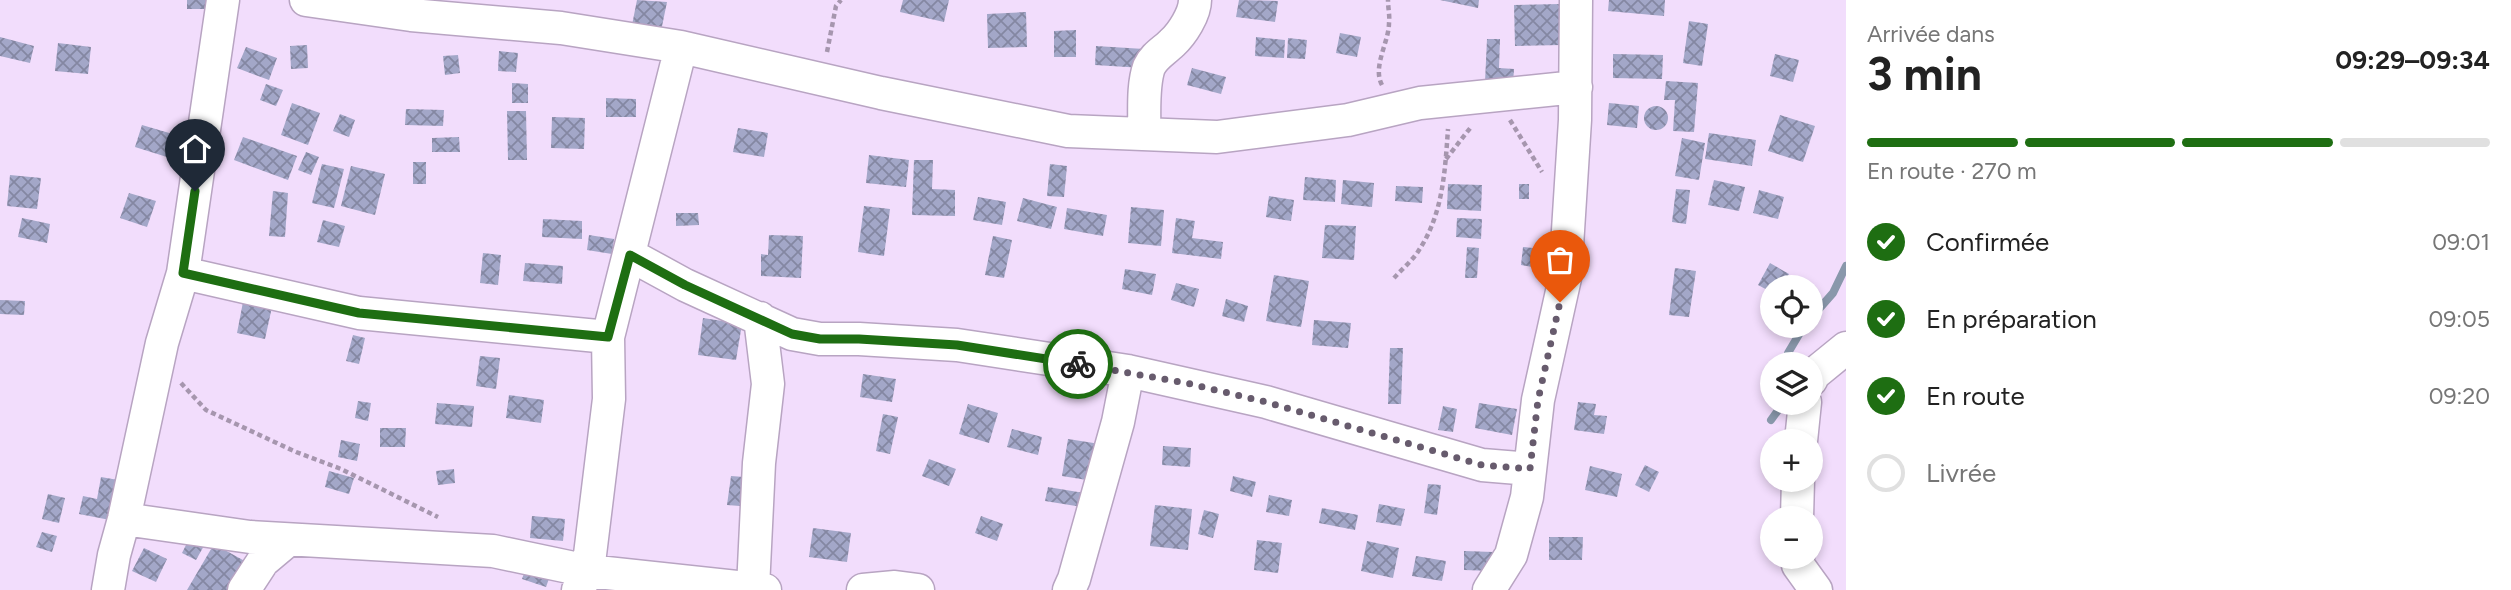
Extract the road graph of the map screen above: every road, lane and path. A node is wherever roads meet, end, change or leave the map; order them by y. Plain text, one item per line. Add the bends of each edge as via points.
1 (223, 0) edge
2 (306, 0) edge
3 (841, 0) edge
4 (1195, 0) edge
5 (1388, 0) edge
6 (1576, 0) edge
7 (681, 47) junction
8 (822, 81) junction
9 (1576, 87) junction
10 (1495, 96) junction
11 (1450, 100) junction
12 (1409, 105) junction
13 (1144, 134) junction
14 (1544, 160) dead end
15 (630, 255) junction
16 (183, 273) junction
17 (1394, 278) dead end
18 (760, 318) junction
19 (608, 337) junction
20 (162, 343) junction
21 (1846, 348) edge
22 (1823, 367) edge
23 (1128, 371) junction
24 (1530, 469) junction
25 (124, 519) junction
26 (449, 522) dead end
27 (288, 540) junction
28 (1801, 569) edge
29 (583, 580) edge
30 (759, 589) edge
31 (108, 590) edge
32 (244, 590) edge
33 (863, 590) edge
34 (918, 590) edge
35 (1069, 590) edge
36 (1489, 590) edge
37 (1816, 590) edge

1 - 16 street
2 - 7 street via 561,28
3 - 8 path
4 - 13 street via 1187,24 1149,68
5 - 12 path via 1390,26 1379,80 1387,93
6 - 9 street
7 - 8 street
7 - 15 street
8 - 13 street via 1068,131
9 - 10 street
9 - 24 street via 1565,278 1538,400
10 - 11 street
10 - 14 path via 1543,174
11 - 12 street
11 - 17 path via 1438,212 1419,250
12 - 13 street via 1348,121 1217,137
15 - 18 street
15 - 19 street
16 - 19 street via 359,313
16 - 20 street
18 - 23 street via 792,334 820,339 957,345
18 - 30 street via 768,384 759,463
19 - 29 street via 609,399
20 - 25 street
20 - 26 path via 180,381 206,410
21 - 22 street
23 - 24 street via 1266,402 1482,465
23 - 35 street via 1118,422
24 - 36 street via 1511,555
25 - 27 street
25 - 31 street
27 - 29 street via 493,551
27 - 32 street via 263,561
28 - 37 street
29 - 30 street
33 - 34 street

